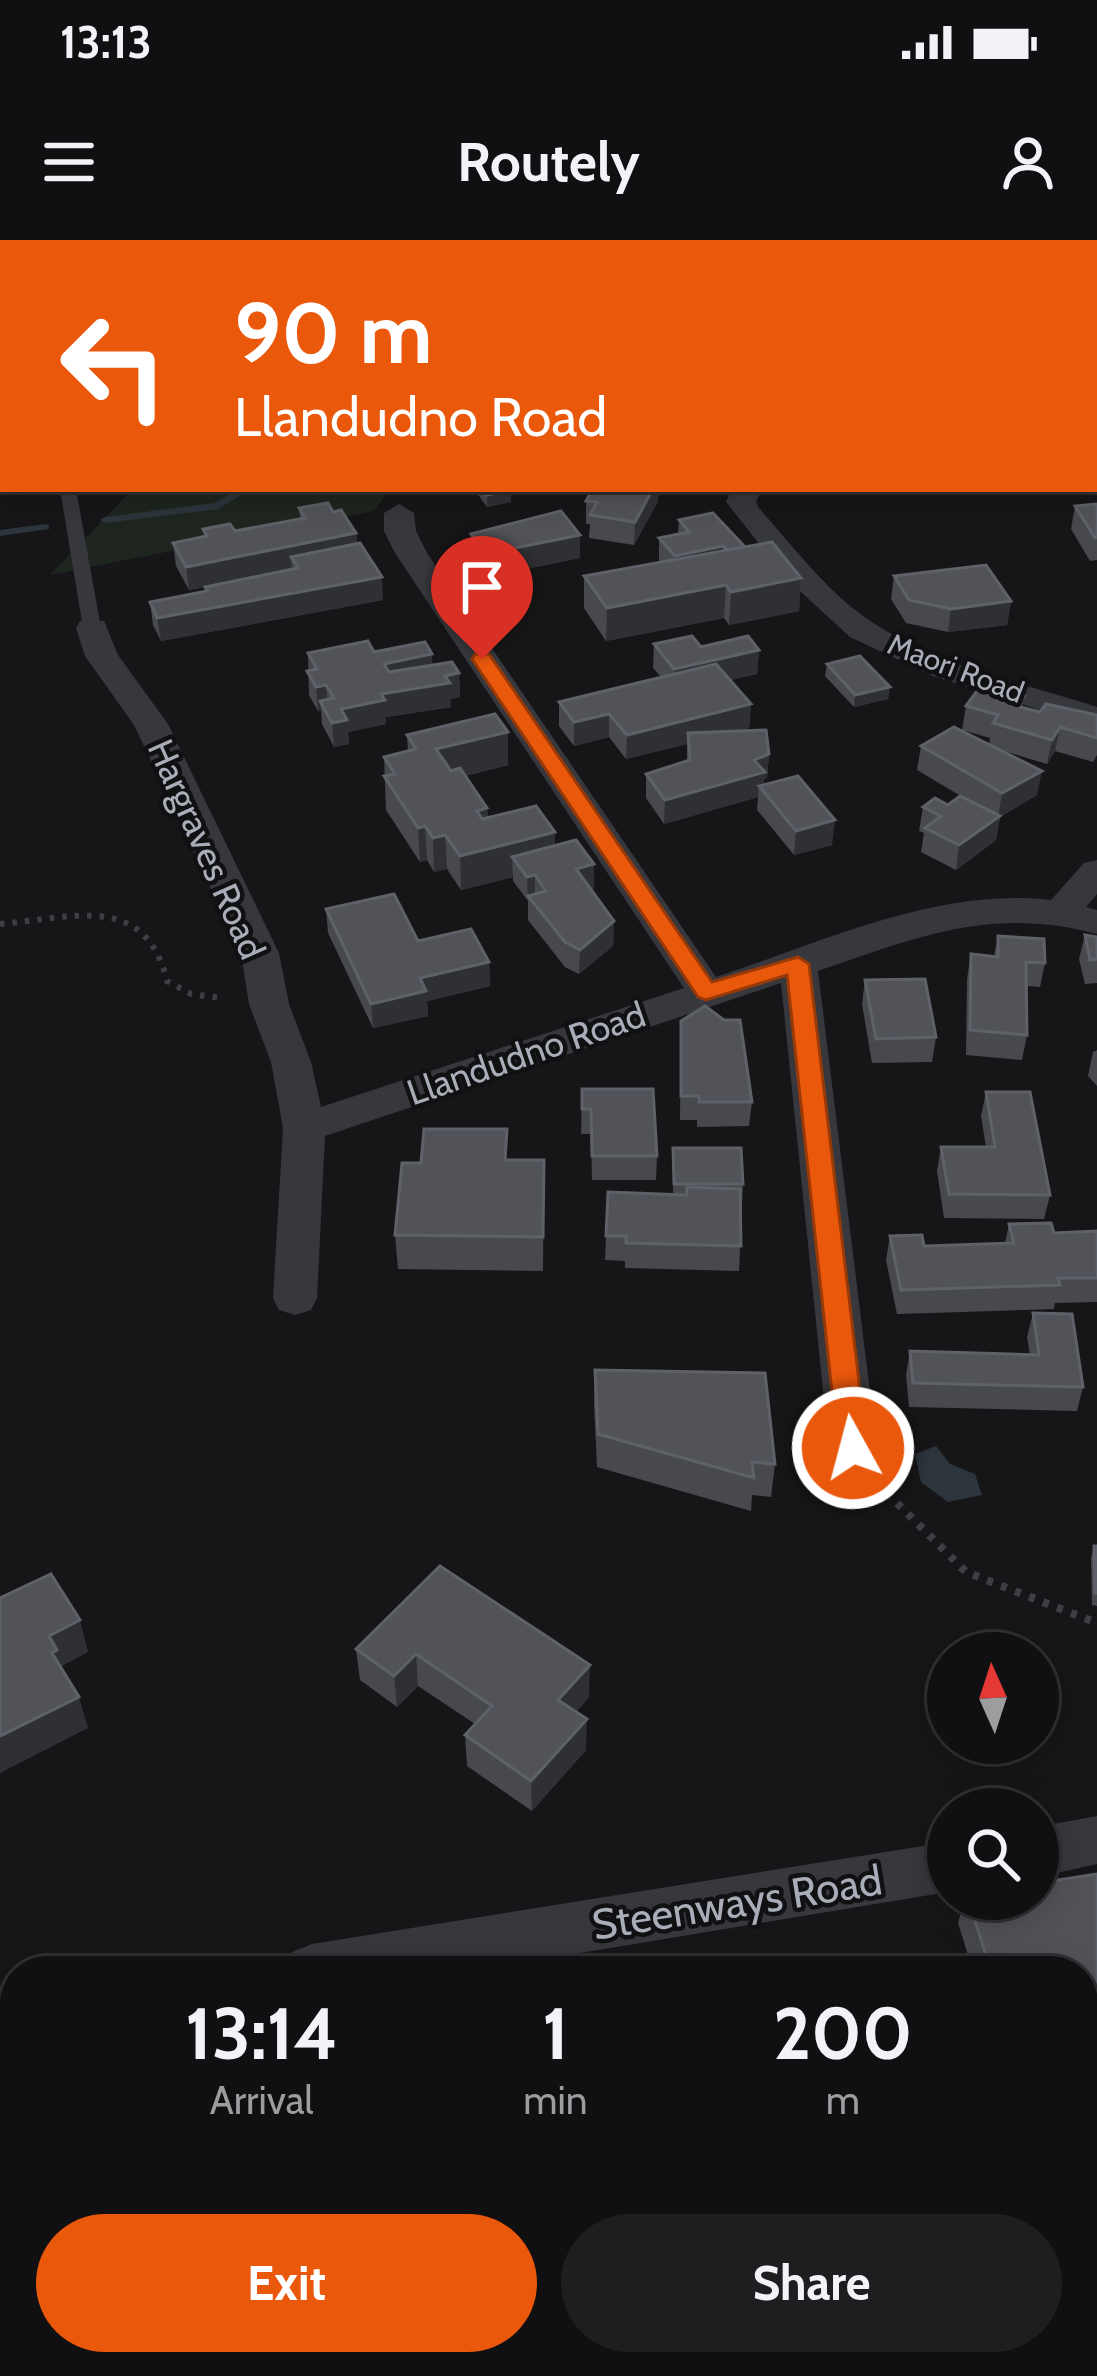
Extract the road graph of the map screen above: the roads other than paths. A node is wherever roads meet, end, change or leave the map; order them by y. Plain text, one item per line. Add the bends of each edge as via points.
1 (69, 492) edge
2 (746, 492) edge
3 (399, 513) dead end
4 (92, 628) joint
5 (1097, 718) edge
6 (1097, 871) edge
7 (1080, 916) edge
8 (798, 964) junction
9 (706, 992) junction
10 (304, 1128) junction
11 (295, 1298) dead end
12 (853, 1448) road end
13 (1097, 1840) edge
14 (1059, 1848) edge
15 (927, 1871) edge
16 (405, 1956) edge

1 - 4 lane
2 - 5 street, Maori Road via 745,511 865,632
3 - 9 street via 411,553
4 - 10 street, Hargraves Road via 102,656 152,724 253,933
6 - 7 street
7 - 8 street, Llandudno Road via 1006,908 939,917
8 - 9 street, Llandudno Road
8 - 12 street
9 - 10 street, Llandudno Road
10 - 11 street, Hargraves Road
13 - 14 street
15 - 16 street, Steenways Road

